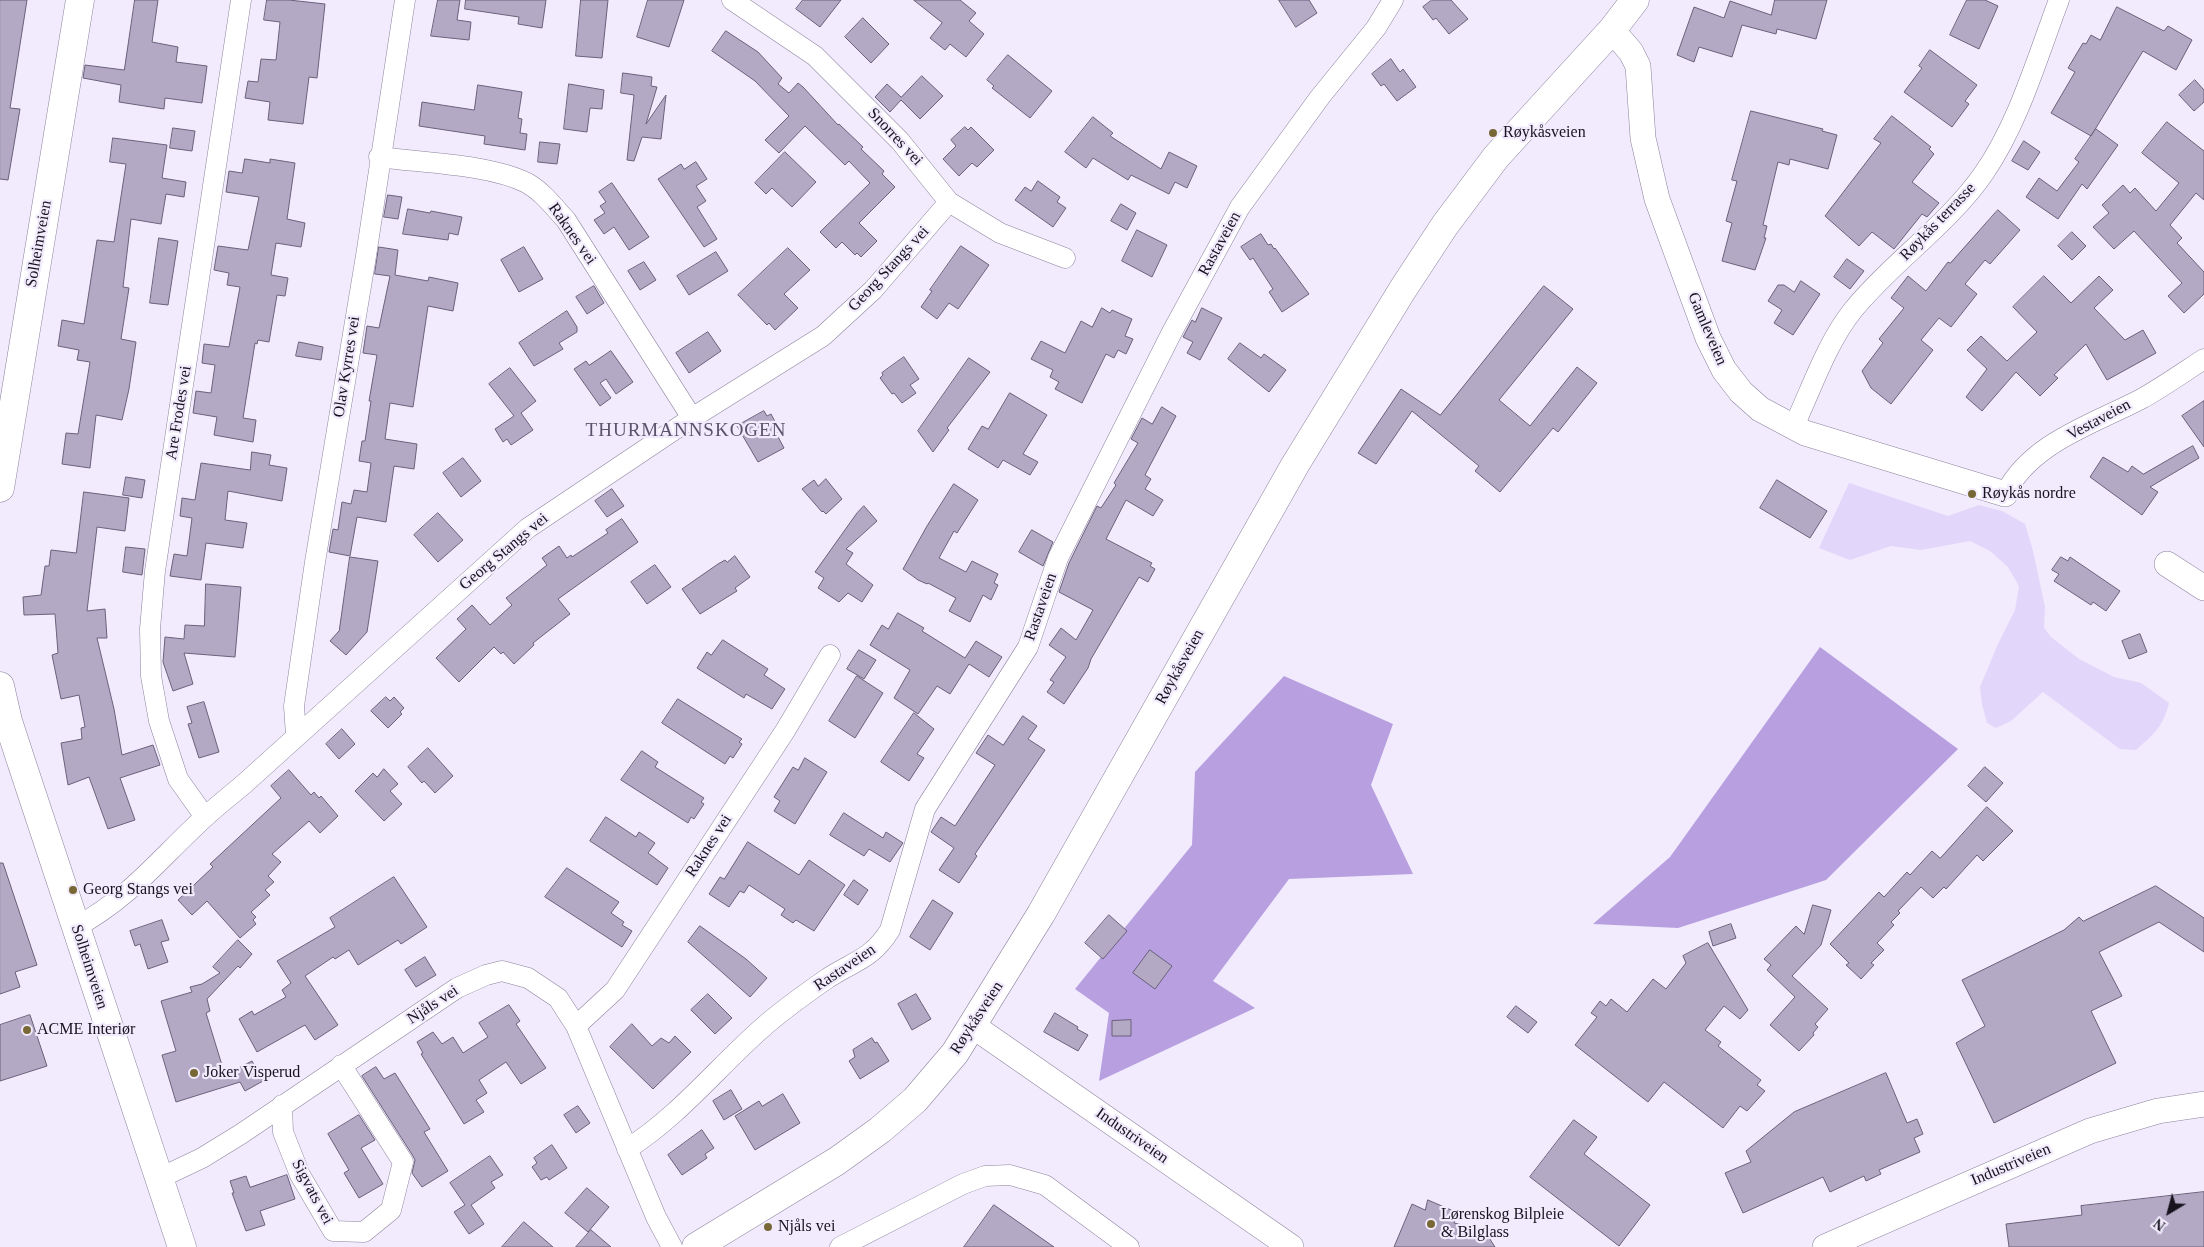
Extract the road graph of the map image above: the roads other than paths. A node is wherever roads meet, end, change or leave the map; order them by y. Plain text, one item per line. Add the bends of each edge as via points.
1 (80, 0) edge
2 (241, 0) edge
3 (405, 0) edge
4 (732, 0) edge
5 (1393, 0) edge
6 (1635, 0) edge
7 (2059, 0) edge
8 (1612, 30) junction
9 (379, 157) junction
10 (949, 202) junction
11 (1065, 258) dead end
12 (2204, 359) edge
13 (692, 418) junction
14 (1793, 428) junction
15 (0, 488) edge
16 (2005, 494) joint
17 (2167, 564) dead end
18 (2204, 588) edge
19 (830, 655) dead end
20 (0, 686) edge
21 (296, 735) junction
22 (204, 817) junction
23 (76, 928) junction
24 (576, 1026) junction
25 (973, 1026) junction
26 (341, 1065) junction
27 (2204, 1104) edge
28 (282, 1105) junction
29 (627, 1149) junction
30 (160, 1178) junction
31 (182, 1247) edge
32 (672, 1247) edge
33 (696, 1247) edge
34 (840, 1247) edge
35 (1130, 1247) edge
36 (1291, 1247) edge
37 (1825, 1247) edge

1 - 15 main road, Solheimveien
2 - 22 street, Are Frodes vei via 155,571 150,629 150,676 159,721 178,779
3 - 9 street, Olav Kyrres vei
4 - 10 street, Snorres vei via 815,56 900,141
5 - 29 street, Rastaveien via 1376,28 1320,96 1240,207 1172,332 1058,558 1028,647 925,809 890,930 881,944 762,1028 660,1125
6 - 8 main road
7 - 14 street, Røykås terrasse via 2022,96 1988,167 1955,208 1853,311 1829,350
8 - 14 street, Gamleveien via 1631,52 1638,66 1642,138 1651,180 1708,338 1724,370 1741,392 1760,409
8 - 25 main road, Røykåsveien via 1496,156 1402,289 1295,465
9 - 13 street, Raknes vei via 496,172 528,184 545,197 566,220
9 - 21 street, Olav Kyrres vei via 295,697
10 - 11 street, Snorres vei via 1000,233
10 - 13 street, Georg Stangs vei via 873,290 823,336
12 - 16 street, Vestaveien via 2157,390 2038,454 2022,467
13 - 21 street, Georg Stangs vei via 528,528
14 - 16 street, Gamleveien
17 - 18 street
19 - 24 street, Raknes vei via 785,731 616,990
20 - 23 main road, Solheimveien
21 - 22 street, Georg Stangs vei
22 - 23 street, Georg Stangs vei via 122,898
23 - 30 main road, Solheimveien
24 - 26 street, Njåls vei via 558,998 528,978 502,971 457,988
24 - 29 street, Njåls vei
25 - 33 main road, Røykåsveien via 932,1082 880,1130 837,1161
25 - 36 street, Industriveien
26 - 28 street, Njåls vei
26 - 28 street, Sigvats vei via 403,1162 391,1210 364,1232 333,1231 300,1175 283,1132
27 - 37 street, Industriveien via 2158,1111 2090,1131
28 - 30 street, Njåls vei via 202,1158
29 - 32 street, Njåls vei
30 - 31 main road, Solheimveien
34 - 35 street via 963,1184 985,1176 1010,1175 1046,1185

